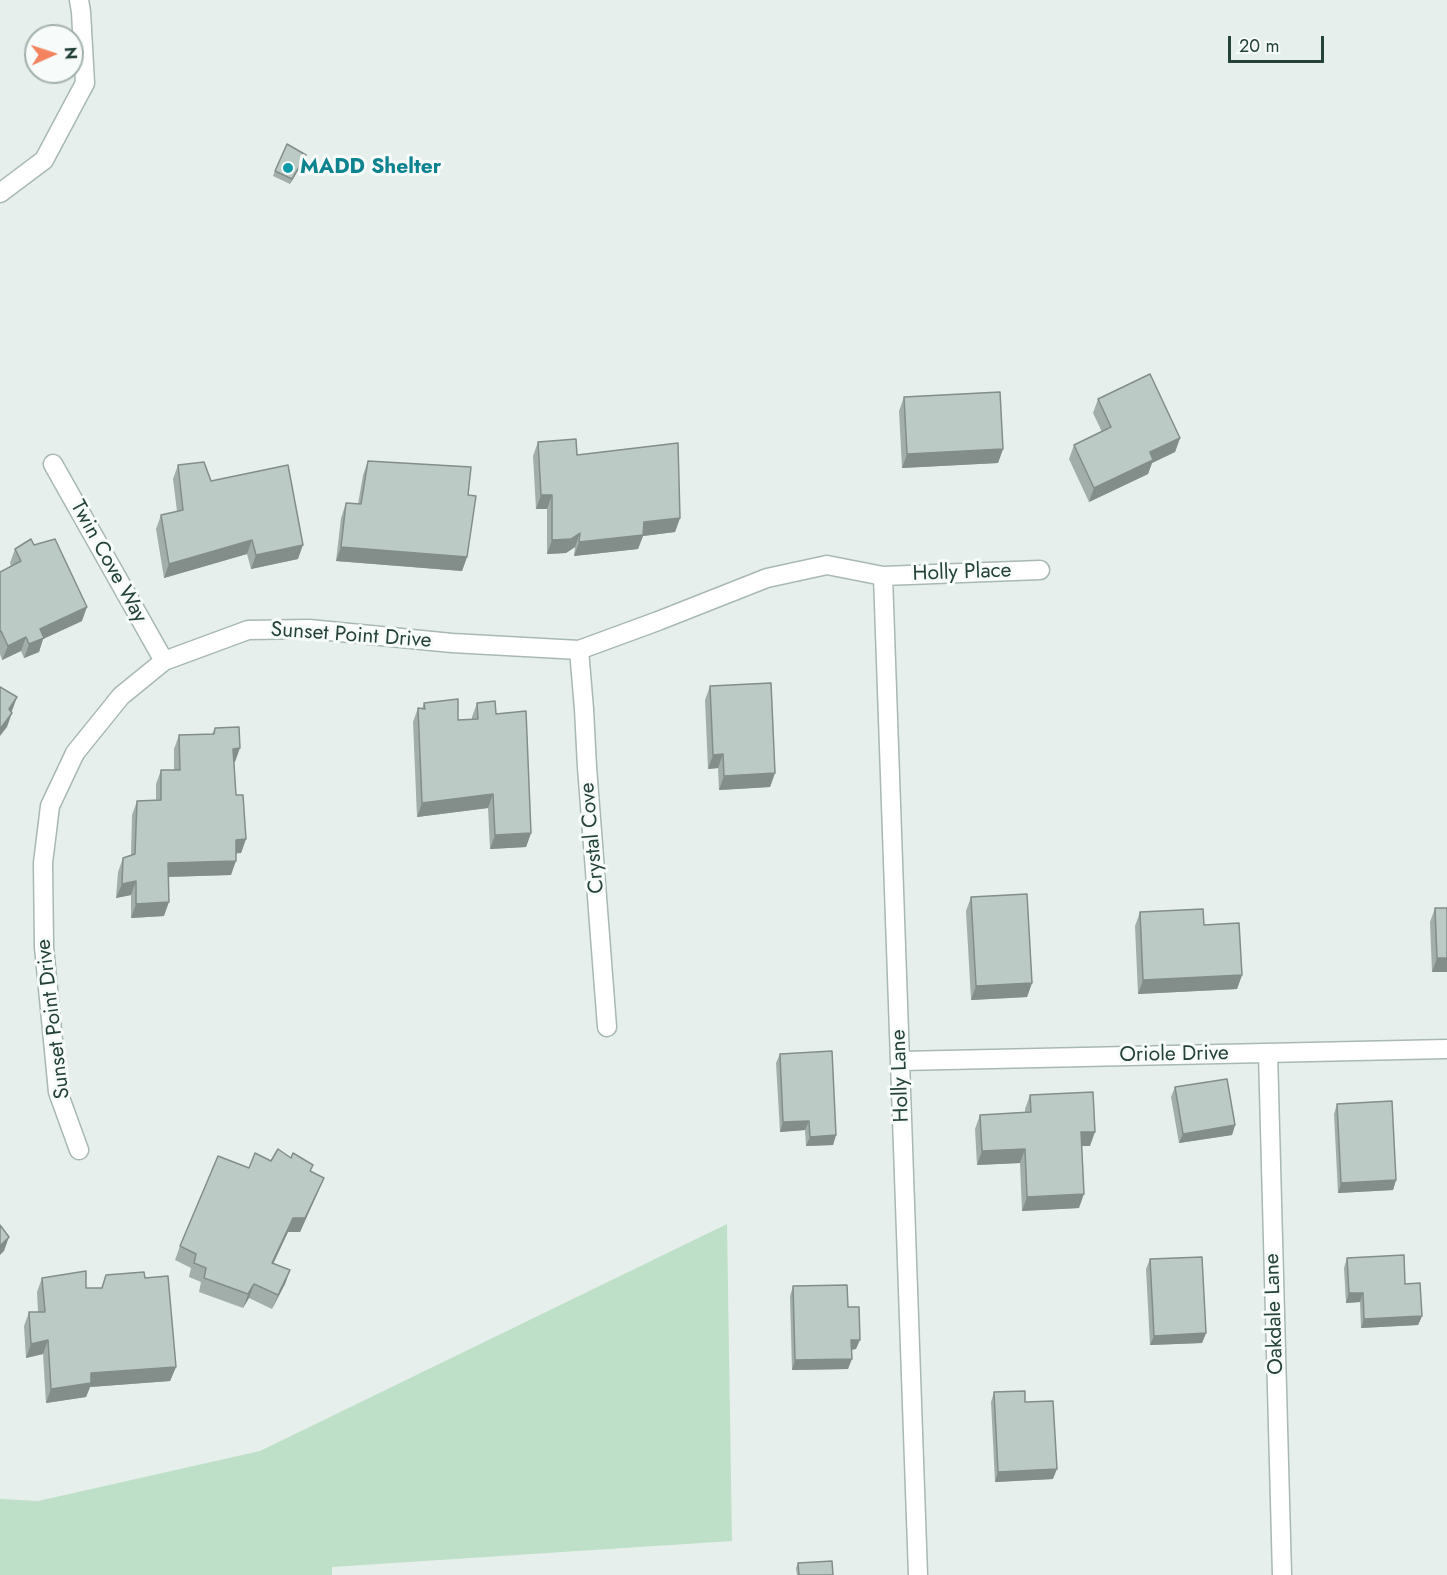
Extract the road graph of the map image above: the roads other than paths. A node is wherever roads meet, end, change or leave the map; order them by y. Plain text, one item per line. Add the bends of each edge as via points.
1 (79, 0) edge
2 (0, 193) edge
3 (53, 464) dead end
4 (1040, 570) dead end
5 (883, 576) junction
6 (579, 650) junction
7 (164, 661) junction
8 (607, 1027) dead end
9 (1447, 1049) edge
10 (1268, 1053) junction
11 (901, 1061) junction
12 (79, 1150) dead end
13 (918, 1575) edge
14 (1282, 1575) edge

1 - 2 street via 85,83 44,160
3 - 7 street, Twin Cove Way
4 - 5 street, Holly Place
5 - 6 street, Sunset Point Drive via 827,565 767,578
5 - 11 street, Holly Lane
6 - 7 street, Sunset Point Drive via 309,629 248,630
6 - 8 street, Crystal Cove
7 - 12 street, Sunset Point Drive via 121,696 75,753 50,806 43,863 44,947 58,1092
9 - 10 street, Oriole Drive
10 - 11 street, Oriole Drive
10 - 14 street, Oakdale Lane
11 - 13 street, Holly Lane

